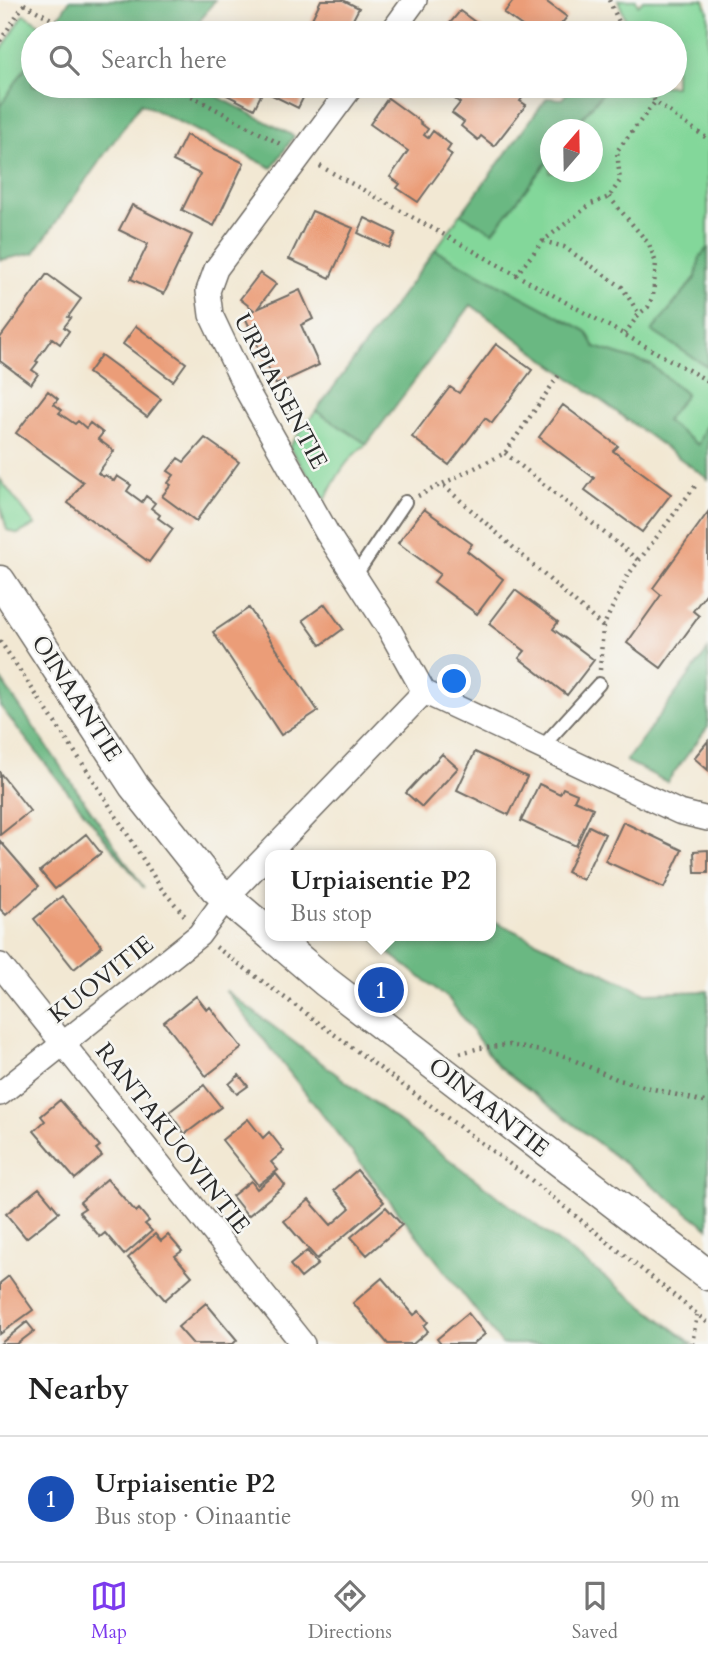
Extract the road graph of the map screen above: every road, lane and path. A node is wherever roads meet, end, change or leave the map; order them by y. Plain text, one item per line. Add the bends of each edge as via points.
1 (415, 0) edge
2 (609, 0) edge
3 (25, 2) edge
4 (57, 21) edge
5 (400, 21) edge
6 (619, 21) edge
7 (0, 41) edge
8 (195, 98) edge
9 (343, 98) edge
10 (653, 98) edge
11 (655, 102) junction
12 (708, 139) edge
13 (300, 155) junction
14 (610, 197) junction
15 (543, 241) junction
16 (516, 275) junction
17 (639, 314) junction
18 (624, 335) junction
19 (559, 375) dead end
20 (708, 381) edge
21 (505, 453) junction
22 (696, 485) dead end
23 (444, 486) junction
24 (405, 502) joint
25 (638, 560) junction
26 (355, 576) junction
27 (0, 581) edge
28 (603, 627) junction
29 (599, 684) joint
30 (424, 692) junction
31 (542, 747) junction
32 (708, 819) edge
33 (272, 850) edge
34 (265, 857) edge
35 (226, 898) junction
36 (265, 930) edge
37 (278, 941) edge
38 (0, 965) edge
39 (64, 1043) junction
40 (428, 1060) junction
41 (0, 1094) edge
42 (708, 1103) edge
43 (708, 1275) edge
44 (708, 1323) edge
45 (303, 1344) edge
46 (692, 1344) edge

1 - 5 street
2 - 6 path
3 - 4 path
3 - 7 path
8 - 13 path
9 - 13 street, URPIAISENTIE
10 - 11 path
11 - 12 path
11 - 14 path via 617,151 620,181
13 - 16 path
13 - 26 street, URPIAISENTIE via 216,269 208,291 211,315 247,391
14 - 15 path via 590,204
14 - 17 path via 649,244 656,263 653,296
15 - 16 path
15 - 17 path via 564,247 622,287
16 - 18 path
17 - 18 path
18 - 20 path
19 - 21 path
21 - 23 path
21 - 25 path
22 - 25 path
23 - 24 path
23 - 28 path
24 - 26 lane
25 - 28 path
26 - 30 street, URPIAISENTIE
27 - 35 street, OINAANTIE via 134,786
28 - 29 path
29 - 31 lane
30 - 31 street
30 - 33 street
31 - 32 street via 679,812
34 - 35 street
35 - 36 street, OINAANTIE
35 - 39 street, KUOVITIE via 199,935
37 - 40 street, OINAANTIE
38 - 39 street, RANTAKUOVINTIE
39 - 41 street, KUOVITIE
39 - 45 street, RANTAKUOVINTIE
40 - 42 path via 509,1045 562,1055 619,1080
40 - 43 street, OINAANTIE
44 - 46 path via 697,1315

